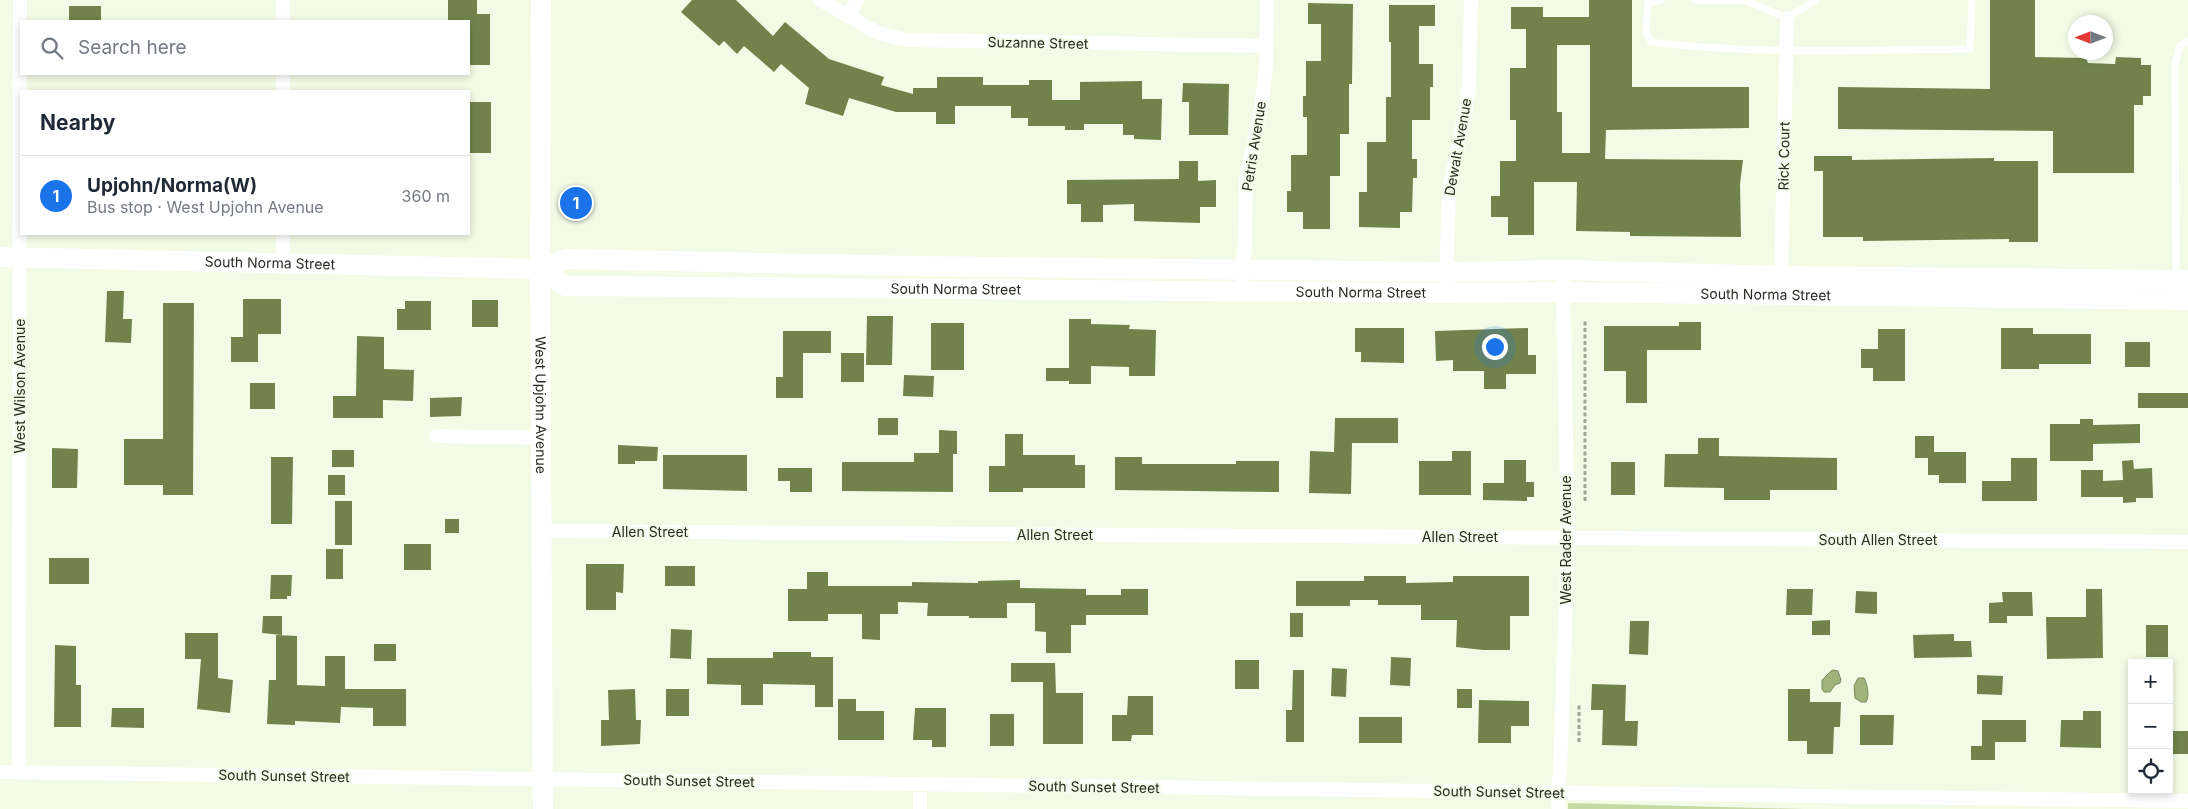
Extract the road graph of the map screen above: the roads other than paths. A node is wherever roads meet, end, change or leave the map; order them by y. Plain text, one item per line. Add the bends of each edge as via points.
1 (20, 0) edge
2 (283, 0) edge
3 (542, 0) edge
4 (820, 0) edge
5 (857, 0) edge
6 (1268, 0) edge
7 (1470, 0) edge
8 (1661, 0) edge
9 (1694, 0) edge
10 (1816, 0) edge
11 (1972, 0) edge
12 (849, 16) junction
13 (1787, 18) junction
14 (283, 20) edge
15 (2188, 41) edge
16 (1266, 46) junction
17 (1786, 51) junction
18 (283, 75) edge
19 (283, 90) edge
20 (283, 235) edge
21 (10, 257) edge
22 (282, 263) junction
23 (1243, 268) junction
24 (540, 269) junction
25 (1562, 270) junction
26 (1447, 272) junction
27 (2182, 280) edge
28 (1781, 285) junction
29 (1240, 292) junction
30 (1563, 292) junction
31 (1444, 293) junction
32 (2188, 300) edge
33 (436, 436) dead end
34 (541, 438) junction
35 (541, 531) junction
36 (1568, 538) junction
37 (2188, 542) edge
38 (0, 772) edge
39 (19, 772) junction
40 (542, 779) junction
41 (920, 784) junction
42 (1556, 792) junction
43 (2188, 801) edge
44 (543, 809) edge
45 (920, 809) edge
46 (1559, 809) edge

1 - 21 street, West Wilson Avenue
2 - 14 street
3 - 24 street, West Upjohn Avenue
4 - 12 street, Suzanne Street
5 - 12 street
6 - 16 street, Petris Avenue
7 - 26 street, Dewalt Avenue via 1469,84 1449,191
8 - 17 lane via 1648,3 1646,30 1650,42 1696,48
9 - 13 lane via 1746,1
10 - 13 lane
11 - 17 lane via 1970,49
12 - 16 street, Suzanne Street via 878,33 907,40
13 - 17 street, Rick Court
15 - 27 lane via 2180,46 2175,64
16 - 23 street, Petris Avenue via 1261,109 1246,180
17 - 28 street, Rick Court
18 - 19 street
20 - 22 street
21 - 22 street, South Norma Street
21 - 39 street, West Wilson Avenue
22 - 24 street, South Norma Street
23 - 24 street, South Norma Street via 568,259
23 - 26 street, South Norma Street
23 - 29 street, Petris Avenue
24 - 29 street, South Norma Street via 565,286
24 - 34 street, West Upjohn Avenue
25 - 26 street, South Norma Street
25 - 28 street, South Norma Street
25 - 30 street, West Rader Avenue
26 - 31 street, Dewalt Avenue
27 - 28 street, South Norma Street
28 - 30 street, South Norma Street
28 - 32 street, South Norma Street
29 - 31 street, South Norma Street
30 - 31 street, South Norma Street
30 - 36 street, West Rader Avenue
33 - 34 street
34 - 35 street, West Upjohn Avenue
35 - 36 street, Allen Street
35 - 40 street, West Upjohn Avenue
36 - 37 street, South Allen Street
36 - 42 street, West Rader Avenue via 1560,772
38 - 39 street, South Sunset Street
39 - 40 street, South Sunset Street
40 - 41 street, South Sunset Street
40 - 44 street, West Upjohn Avenue
41 - 42 street, South Sunset Street
41 - 45 street
42 - 43 street, South Sunset Street
42 - 46 street, West Rader Avenue

